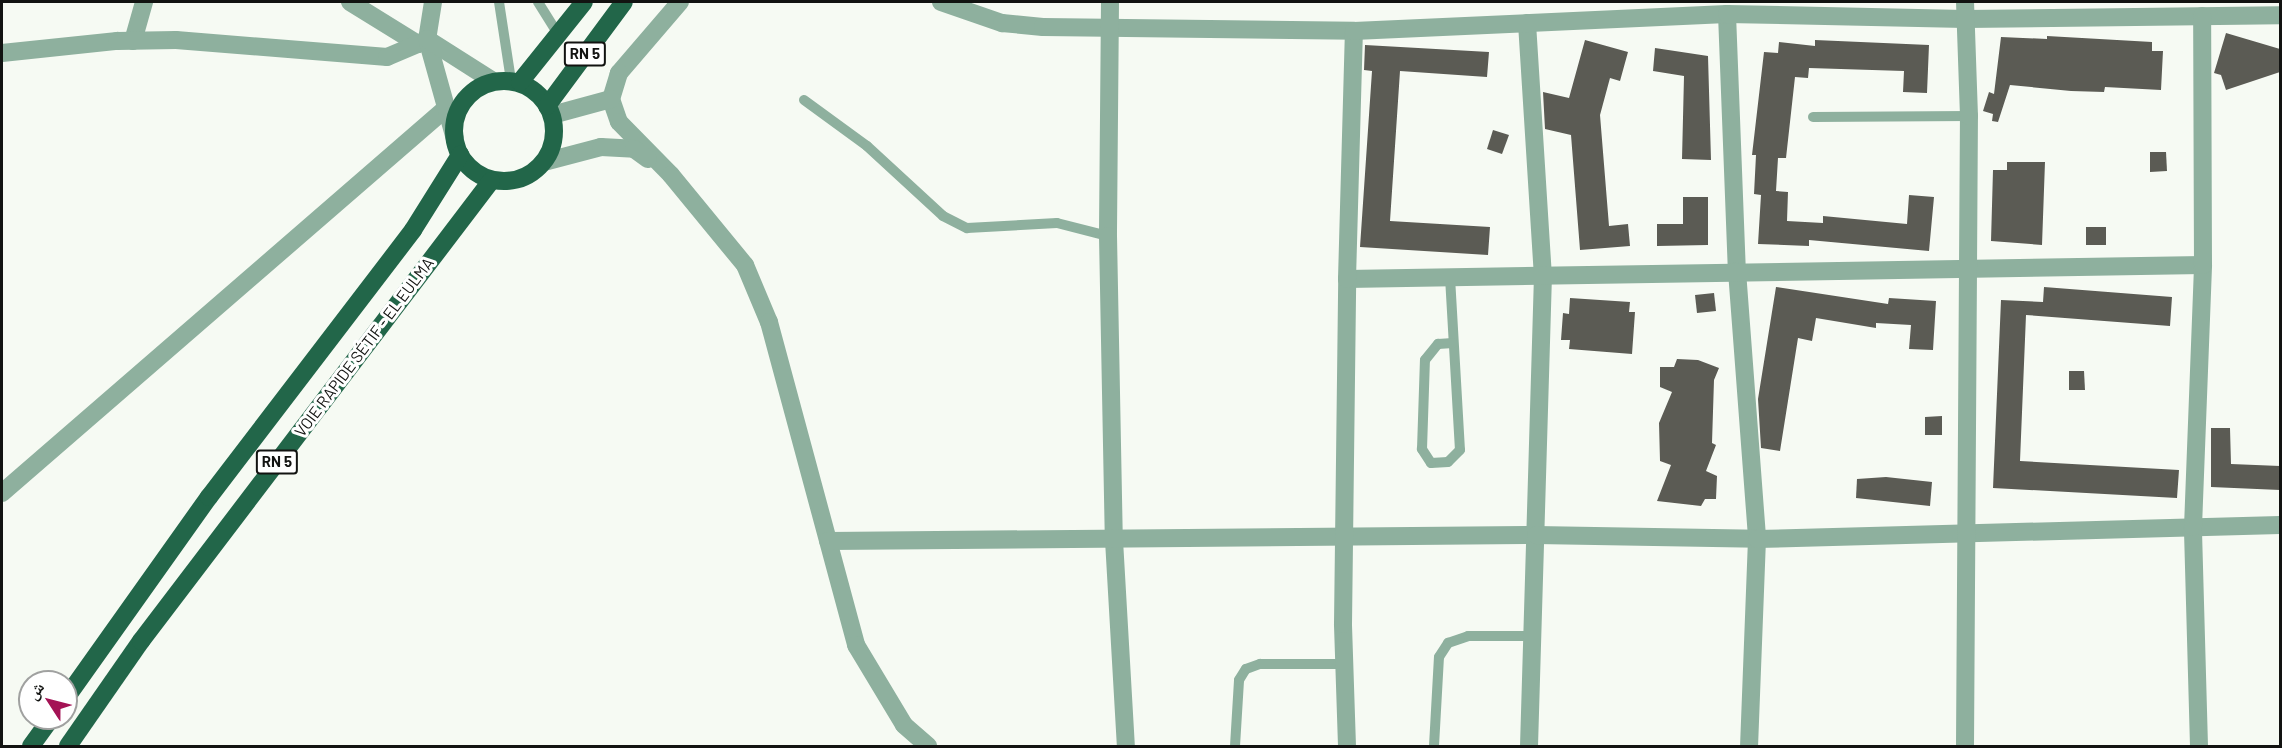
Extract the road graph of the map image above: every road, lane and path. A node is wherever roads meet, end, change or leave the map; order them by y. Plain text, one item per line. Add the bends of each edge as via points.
1 (144, 2) edge
2 (350, 2) edge
3 (434, 2) edge
4 (499, 2) edge
5 (538, 2) edge
6 (584, 2) edge
7 (624, 2) edge
8 (680, 2) edge
9 (941, 2) edge
10 (1110, 2) edge
11 (1965, 10) edge
12 (1727, 14) junction
13 (2280, 15) edge
14 (2202, 16) junction
15 (1527, 23) junction
16 (1108, 26) junction
17 (1354, 31) junction
18 (559, 35) junction
19 (133, 41) junction
20 (422, 42) junction
21 (2, 53) edge
22 (508, 81) junction
23 (611, 99) junction
24 (804, 100) dead end
25 (444, 110) junction
26 (550, 110) junction
27 (1969, 116) junction
28 (1812, 117) dead end
29 (457, 147) junction
30 (544, 162) junction
31 (672, 175) junction
32 (491, 181) junction
33 (1108, 236) junction
34 (2203, 265) junction
35 (1967, 269) junction
36 (1737, 271) junction
37 (1543, 275) junction
38 (1450, 277) junction
39 (1347, 279) junction
40 (1452, 343) junction
41 (2, 494) edge
42 (2280, 525) edge
43 (2193, 527) junction
44 (1966, 532) junction
45 (1536, 535) junction
46 (1345, 536) junction
47 (1757, 539) junction
48 (1114, 540) junction
49 (828, 541) junction
50 (1532, 636) junction
51 (1345, 664) junction
52 (78, 681) edge
53 (43, 730) edge
54 (31, 747) edge
55 (68, 747) edge
56 (928, 747) edge
57 (1126, 747) edge
58 (1235, 747) edge
59 (1347, 747) edge
60 (1434, 747) edge
61 (1529, 747) edge
62 (1749, 747) edge
63 (1965, 747) edge
64 (2199, 747) edge

1 - 19 street
2 - 20 street
3 - 20 street
4 - 22 lane
5 - 18 lane
6 - 18 highway, RN 5
7 - 26 highway, RN 5
8 - 23 street via 620,73
9 - 16 street via 1002,24
10 - 16 street
11 - 12 street
11 - 14 street
11 - 27 street
12 - 15 street
12 - 36 street
13 - 14 street
14 - 34 street
15 - 17 street
15 - 37 street
16 - 17 street
16 - 33 street
17 - 39 street
18 - 22 highway, RN 5
19 - 20 street via 176,40 387,57
19 - 21 street
20 - 22 street
20 - 25 street
22 - 26 highway
22 - 29 highway, RN 5 via 475,89 462,103 455,120
23 - 26 street
23 - 31 street via 619,122
24 - 33 lane via 867,146 943,216 967,228 1056,223
25 - 29 street
25 - 41 street
26 - 30 highway via 552,147
27 - 28 lane
27 - 35 street
29 - 32 highway via 470,168
29 - 52 highway, VOIE RAPIDE SÉTIF - EL EULMA / RN 5 via 413,230 209,497
30 - 31 street via 601,147 634,149
30 - 32 highway via 517,179
31 - 49 street via 745,265 769,322
32 - 55 highway, VOIE RAPIDE SÉTIF - EL EULMA / RN 5 via 148,632
33 - 48 street
34 - 35 street
34 - 43 street
35 - 36 street
35 - 44 street
36 - 37 street
36 - 47 street
37 - 38 street
37 - 45 street
38 - 39 street
38 - 40 lane
39 - 46 street
40 - 40 lane via 1460,450 1448,462 1431,463 1422,450 1425,360 1438,344
42 - 43 street
43 - 44 street
43 - 64 street
44 - 47 street
44 - 63 street
45 - 46 street
45 - 47 street
45 - 50 street
46 - 48 street
46 - 51 street
47 - 62 street
48 - 49 street
48 - 57 street
49 - 56 street via 856,645 904,725
50 - 60 lane via 1468,636 1448,644 1439,657
50 - 61 street
51 - 58 lane via 1260,664 1246,669 1239,680
51 - 59 street
53 - 54 highway

